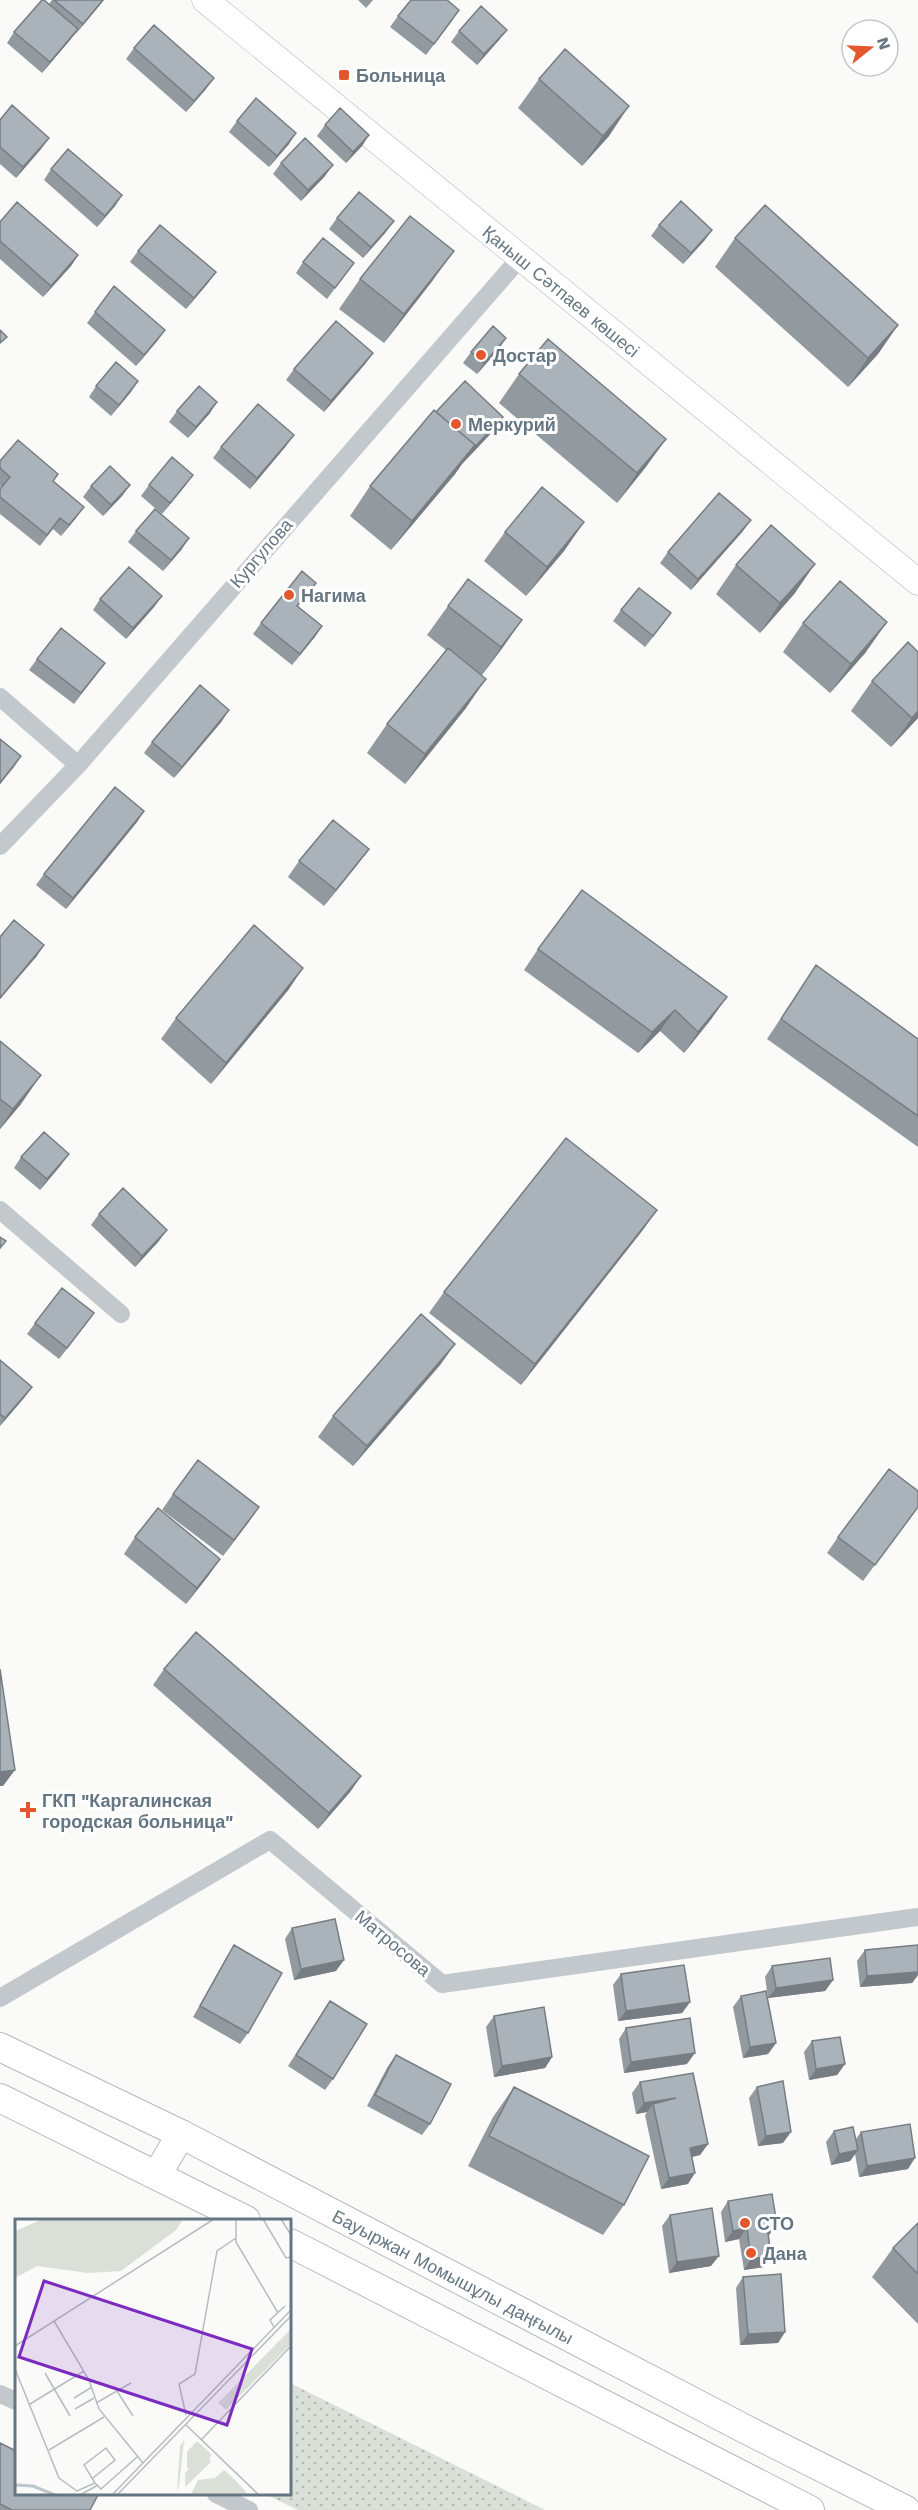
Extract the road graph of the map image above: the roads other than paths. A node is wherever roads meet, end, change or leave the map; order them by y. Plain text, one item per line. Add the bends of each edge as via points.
1 (205, 0) edge
2 (520, 258) junction
3 (918, 582) edge
4 (0, 697) edge
5 (78, 765) junction
6 (0, 846) edge
7 (0, 1210) edge
8 (121, 1314) dead end
9 (918, 1917) edge
10 (0, 1998) edge
11 (0, 2047) edge
12 (0, 2098) edge
13 (181, 2134) junction
14 (157, 2175) junction
15 (244, 2219) edge
16 (291, 2244) edge
17 (0, 2394) edge
18 (15, 2401) edge
19 (220, 2495) edge
20 (249, 2510) edge
21 (810, 2510) edge
22 (906, 2510) edge

1 - 2 street, Қаныш Сәтпаев көшесі
2 - 3 street, Қаныш Сәтпаев көшесі
2 - 5 street, Кургулова
4 - 5 street
5 - 6 street, Кургулова
7 - 8 street
9 - 10 street, Матросова via 441,1984 270,1840
11 - 13 main road, Бауыржан Момышұлы даңғылы
12 - 14 main road
13 - 14 main road
13 - 22 main road, Бауыржан Момышұлы даңғылы
14 - 15 main road
16 - 21 main road
17 - 18 street
19 - 20 street

